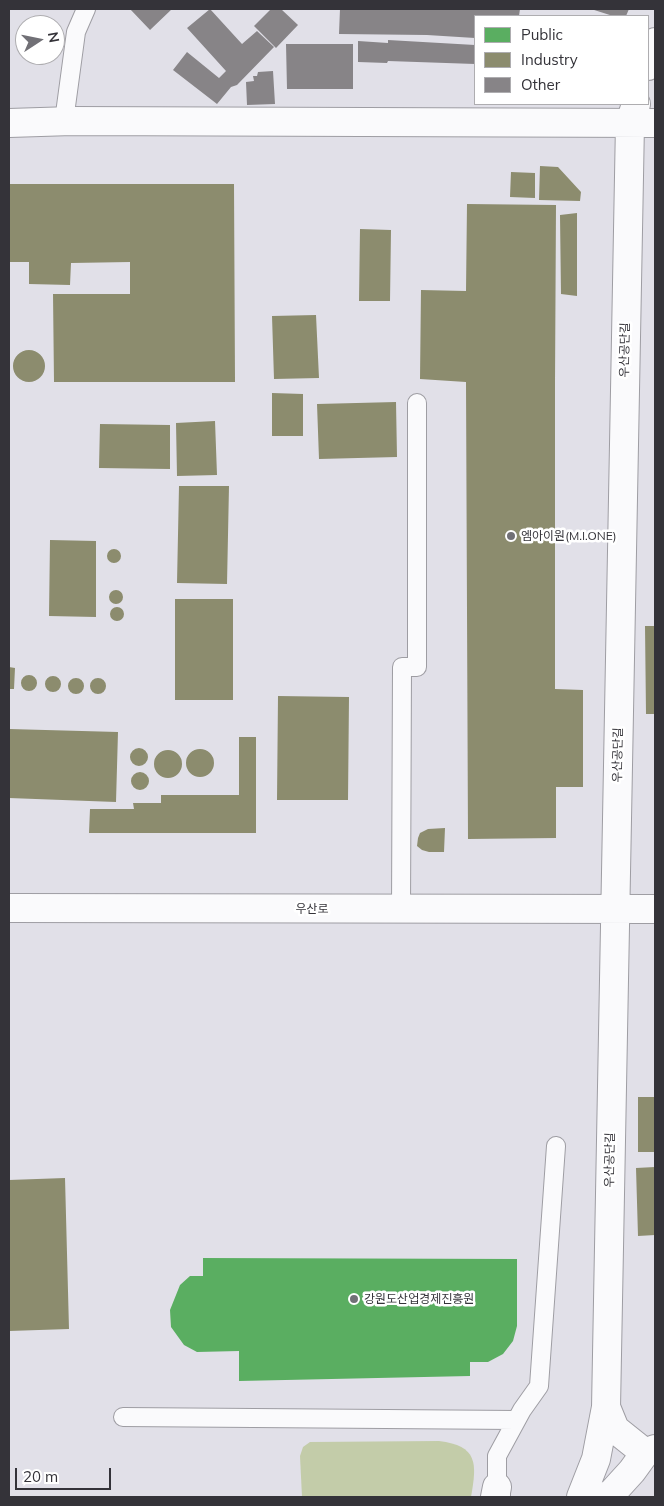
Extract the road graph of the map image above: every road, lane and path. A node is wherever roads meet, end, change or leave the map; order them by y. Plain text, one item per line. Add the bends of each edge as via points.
1 (86, 9) edge
2 (655, 42) edge
3 (649, 63) edge
4 (640, 116) edge
5 (64, 121) junction
6 (9, 123) edge
7 (417, 403) dead end
8 (9, 908) edge
9 (655, 909) edge
10 (401, 910) junction
11 (615, 910) junction
12 (556, 1146) dead end
13 (606, 1407) junction
14 (123, 1417) dead end
15 (516, 1420) junction
16 (650, 1451) edge
17 (498, 1495) edge
18 (581, 1497) edge
19 (605, 1497) edge

1 - 5 lane via 76,32
2 - 3 street
4 - 5 street
4 - 11 street, 우산공단길
5 - 6 street
7 - 10 lane via 416,667 402,668
8 - 10 street, 우산로
9 - 11 street, 우산로
10 - 11 street, 우산로
11 - 13 street, 우산공단길
12 - 15 lane via 539,1386
13 - 16 street via 615,1429
13 - 18 street via 596,1459
14 - 15 lane
15 - 17 lane via 497,1456
16 - 19 street

